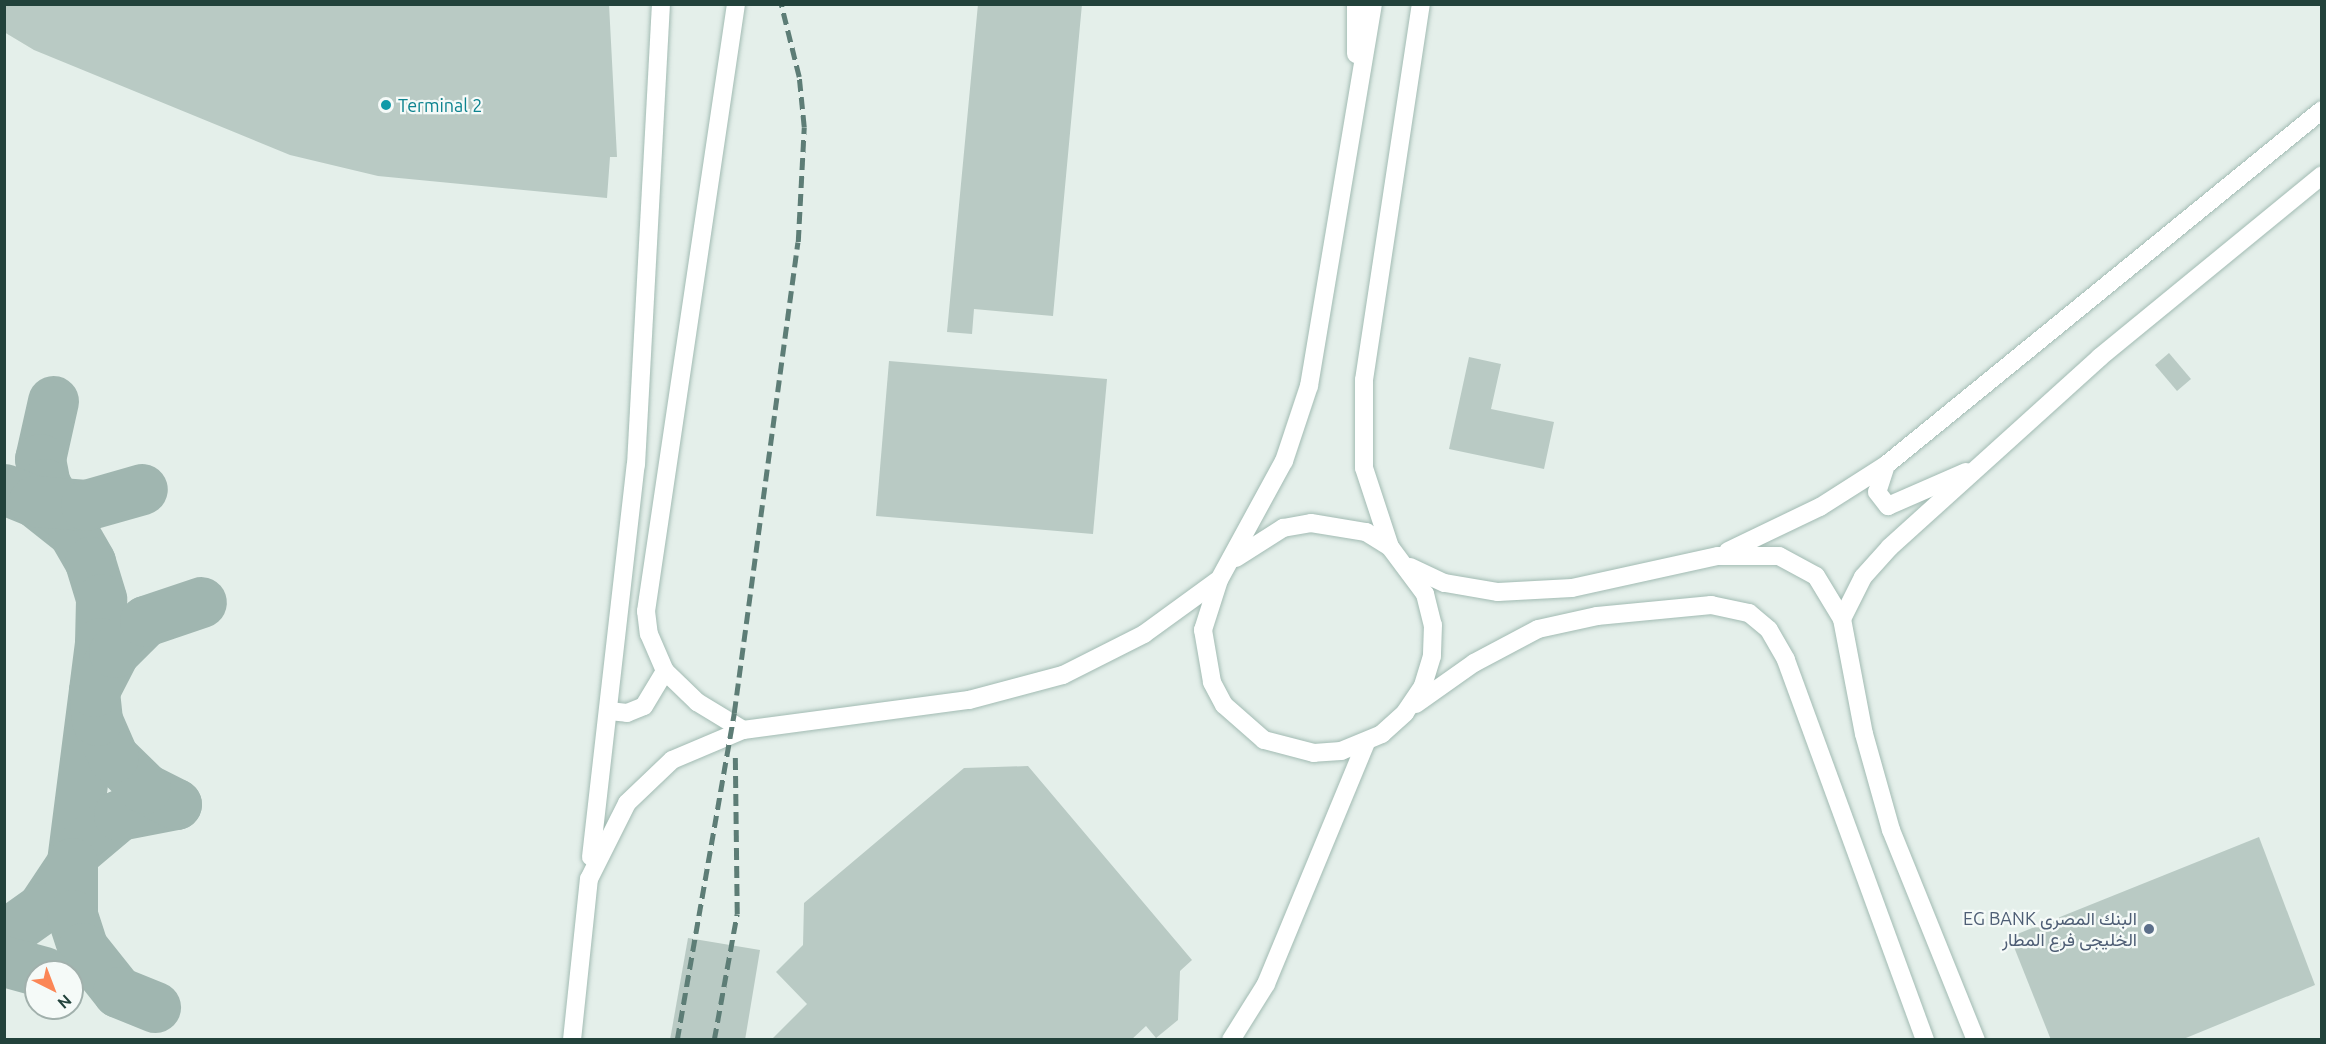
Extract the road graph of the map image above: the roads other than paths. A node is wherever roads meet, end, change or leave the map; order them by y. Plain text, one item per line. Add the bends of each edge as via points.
1 (661, 4) edge
2 (736, 4) edge
3 (1356, 4) edge
4 (1373, 4) edge
5 (1421, 4) edge
6 (1361, 81) junction
7 (2322, 110) edge
8 (2322, 175) edge
9 (1886, 465) junction
10 (1973, 470) junction
11 (1390, 547) junction
12 (1718, 556) junction
13 (1236, 558) junction
14 (1410, 567) junction
15 (1219, 580) junction
16 (1842, 619) junction
17 (665, 671) junction
18 (609, 711) junction
19 (1405, 713) junction
20 (743, 730) junction
21 (1366, 742) junction
22 (589, 879) junction
23 (572, 1040) edge
24 (1231, 1040) edge
25 (1925, 1040) edge
26 (1976, 1040) edge

1 - 18 main road via 636,465
2 - 17 main road via 648,588 649,634
3 - 6 main road
4 - 6 main road
5 - 11 main road via 1364,380 1364,468
6 - 13 main road via 1310,386 1284,461
7 - 9 main road
8 - 10 main road
9 - 10 main road via 1877,492 1888,506
9 - 12 main road via 1820,507
10 - 16 main road via 1875,562
11 - 13 main road via 1366,532 1311,523 1283,528
11 - 14 main road
12 - 14 main road via 1572,588 1516,592 1472,589
12 - 16 main road via 1779,556 1798,563 1816,576
13 - 15 main road
14 - 19 main road via 1425,594 1433,635 1423,686
15 - 20 main road via 1114,651 1020,688 927,707
15 - 21 main road via 1208,604 1204,648 1212,682 1224,705 1264,740 1288,749 1314,753
16 - 26 main road via 1863,734 1891,830
17 - 18 main road via 644,706 627,713
17 - 20 main road via 697,702
18 - 22 main road
19 - 21 main road
19 - 25 main road via 1474,663 1538,629 1597,616 1711,605 1749,613 1769,630 1786,660
20 - 22 main road via 682,755 640,787 605,839
21 - 24 main road via 1266,984
22 - 23 main road

